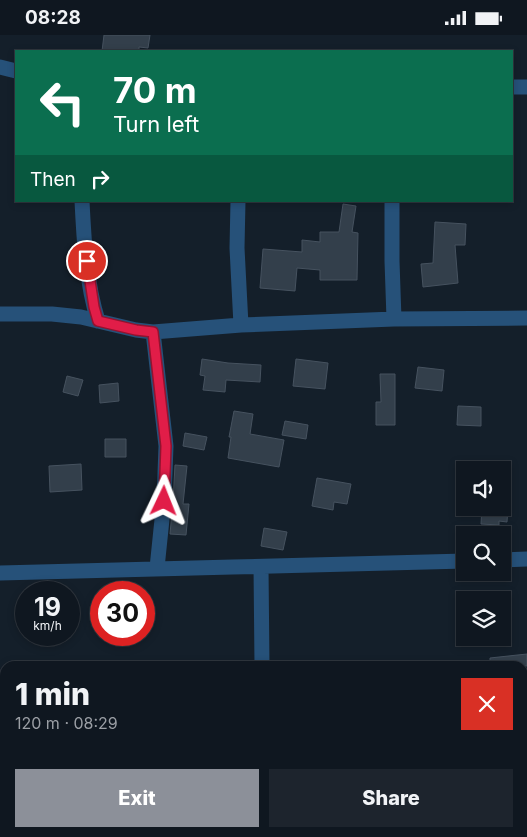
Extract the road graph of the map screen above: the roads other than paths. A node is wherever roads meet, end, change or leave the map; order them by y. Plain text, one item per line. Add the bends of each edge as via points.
1 (0, 67) edge
2 (15, 71) edge
3 (513, 87) edge
4 (527, 87) edge
5 (82, 202) edge
6 (238, 202) edge
7 (392, 202) edge
8 (0, 314) edge
9 (527, 318) edge
10 (394, 319) junction
11 (98, 321) junction
12 (241, 325) junction
13 (153, 332) junction
14 (527, 559) edge
15 (511, 560) edge
16 (456, 561) edge
17 (261, 567) junction
18 (158, 568) junction
19 (0, 573) edge
20 (262, 661) edge

1 - 2 street
3 - 4 street
5 - 11 street via 84,243
6 - 12 street
7 - 10 street
8 - 11 street via 52,314
9 - 10 street
10 - 12 street
11 - 13 street
12 - 13 street
13 - 18 street via 166,446
14 - 15 street
16 - 17 street
17 - 18 street
17 - 20 street
18 - 19 street

